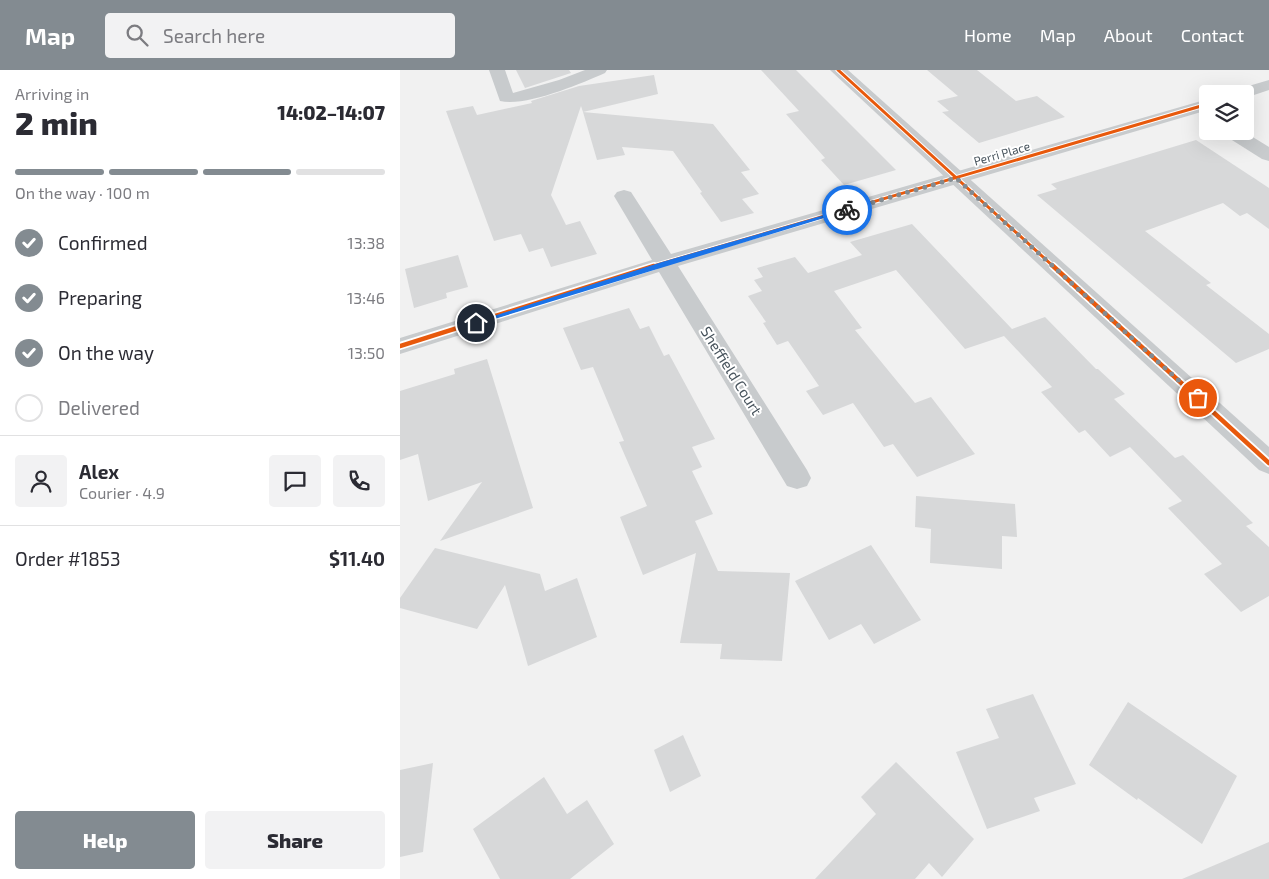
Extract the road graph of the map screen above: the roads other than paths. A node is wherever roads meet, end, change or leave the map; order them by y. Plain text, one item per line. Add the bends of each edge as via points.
1 (497, 70) edge
2 (598, 70) edge
3 (838, 70) edge
4 (1269, 86) edge
5 (1254, 90) edge
6 (1199, 111) edge
7 (1245, 140) edge
8 (1269, 155) edge
9 (956, 178) junction
10 (624, 196) dead end
11 (664, 263) junction
12 (400, 346) edge
13 (1269, 463) edge
14 (797, 478) dead end

1 - 2 street via 506,97 512,98 565,84
3 - 9 street
4 - 5 street
6 - 9 street, Perri Place
7 - 8 street
9 - 11 street, Perri Place
9 - 13 street
10 - 11 street, Sheffield Court
11 - 12 street, Perri Place
11 - 14 street, Sheffield Court

